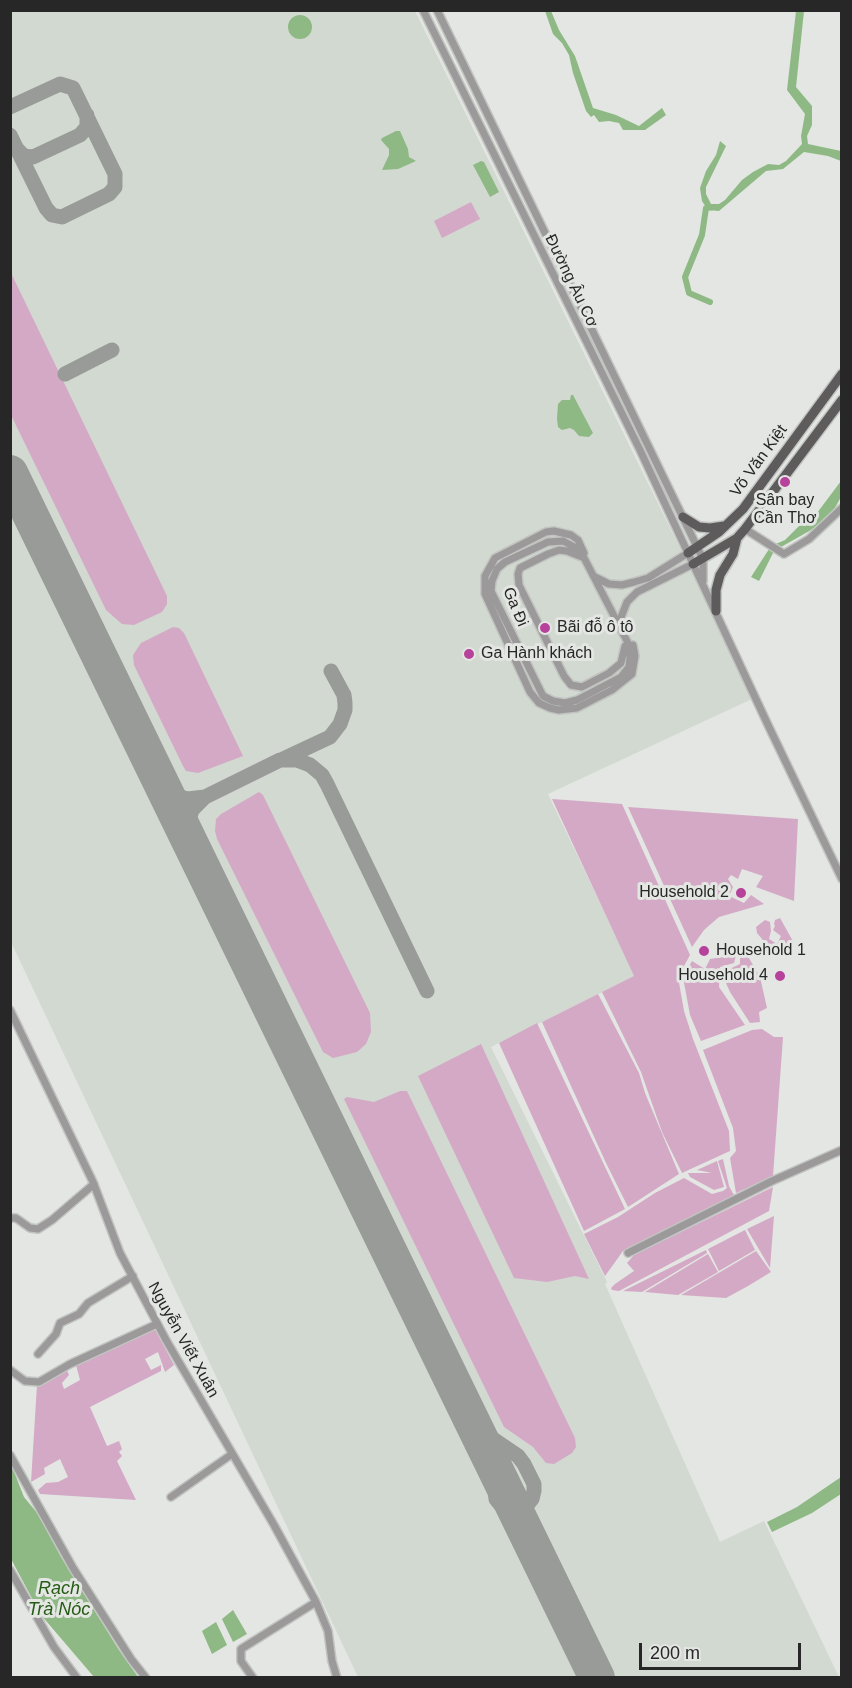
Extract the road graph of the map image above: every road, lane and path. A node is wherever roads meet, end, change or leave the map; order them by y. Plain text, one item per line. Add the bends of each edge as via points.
1 (423, 10) edge
2 (437, 10) edge
3 (842, 374) edge
4 (838, 386) edge
5 (842, 400) edge
6 (649, 447) junction
7 (640, 450) junction
8 (842, 508) edge
9 (682, 517) junction
10 (729, 524) junction
11 (745, 529) junction
12 (737, 538) junction
13 (697, 547) junction
14 (688, 553) junction
15 (584, 559) junction
16 (703, 559) junction
17 (693, 564) junction
18 (594, 577) junction
19 (703, 584) junction
20 (716, 611) junction
21 (618, 625) junction
22 (625, 639) junction
23 (842, 879) edge
24 (10, 1010) edge
25 (842, 1150) edge
26 (94, 1184) junction
27 (10, 1218) edge
28 (628, 1253) dead end
29 (133, 1276) junction
30 (157, 1324) junction
31 (38, 1354) dead end
32 (10, 1370) edge
33 (232, 1454) junction
34 (10, 1455) edge
35 (171, 1497) dead end
36 (10, 1570) edge
37 (316, 1602) junction
38 (77, 1677) edge
39 (146, 1677) edge
40 (253, 1677) edge
41 (337, 1677) edge

1 - 7 street, Đường Âu Cơ
2 - 6 street, Đường Âu Cơ
3 - 4 main road, Võ Văn Kiệt
4 - 10 main road, Võ Văn Kiệt
5 - 11 main road, Võ Văn Kiệt
6 - 7 street
6 - 9 street, Đường Âu Cơ
7 - 14 street, Đường Âu Cơ
8 - 11 street via 809,539 784,554
9 - 10 main road via 705,528
9 - 13 street, Đường Âu Cơ
10 - 13 main road, Võ Văn Kiệt
11 - 12 main road, Võ Văn Kiệt
12 - 16 main road, Võ Văn Kiệt
12 - 20 main road via 733,554 720,575
13 - 14 main road, Võ Văn Kiệt
13 - 16 street, Đường Âu Cơ
14 - 17 street, Đường Âu Cơ
14 - 18 street via 648,578 634,582 609,584
15 - 18 street
15 - 22 street via 559,550 526,564 518,574 519,585 564,676 571,685 582,687 609,674 621,663
15 - 22 street, Ga Đi via 570,543 548,542 505,562 492,580 491,591 537,687 543,696 565,703 614,682 629,667
16 - 17 main road, Võ Văn Kiệt
16 - 19 street
17 - 19 street, Đường Âu Cơ
17 - 21 street via 637,592 627,602
18 - 21 street
19 - 20 street, Đường Âu Cơ
20 - 23 street, Đường Âu Cơ
21 - 22 street
24 - 26 street, Nguyễn Viết Xuân
25 - 28 street
26 - 27 street via 38,1229
26 - 29 street, Nguyễn Viết Xuân
29 - 30 street, Nguyễn Viết Xuân
29 - 31 street via 60,1323 56,1334
30 - 32 street via 39,1382 25,1381
30 - 33 street, Nguyễn Viết Xuân
33 - 35 street
33 - 37 street, Nguyễn Viết Xuân
34 - 39 street via 73,1568
36 - 38 street via 54,1647
37 - 40 street via 241,1648 241,1661
37 - 41 street, Nguyễn Viết Xuân via 328,1631

